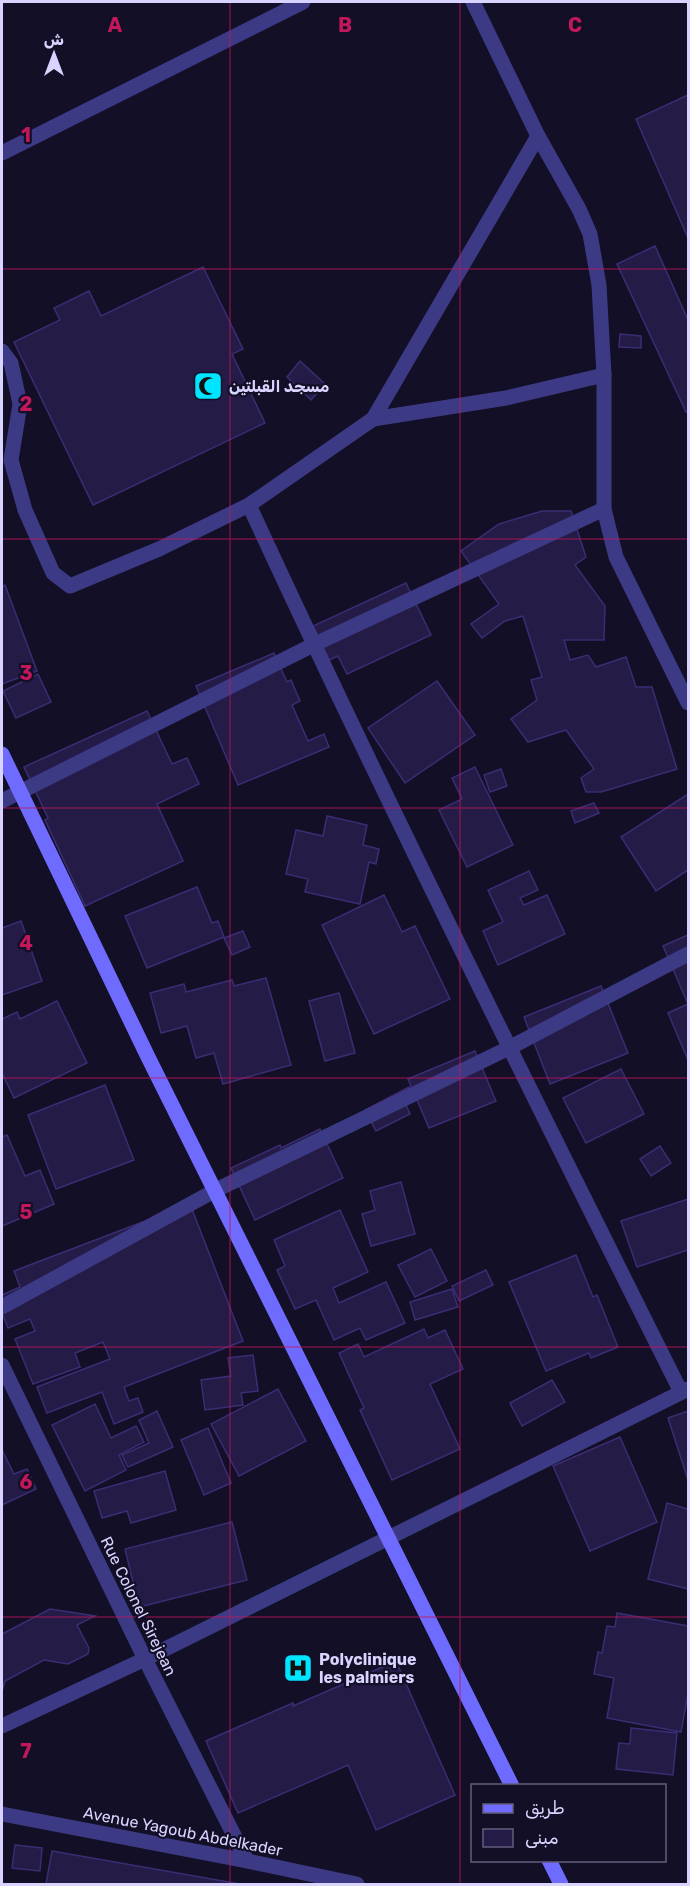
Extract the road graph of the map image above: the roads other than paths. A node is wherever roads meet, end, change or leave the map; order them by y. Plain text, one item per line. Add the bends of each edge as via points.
1 (303, 2) edge
2 (473, 2) edge
3 (538, 136) junction
4 (2, 153) edge
5 (2, 351) edge
6 (604, 375) junction
7 (373, 419) junction
8 (249, 505) junction
9 (604, 509) junction
10 (313, 645) junction
11 (688, 703) edge
12 (2, 754) edge
13 (21, 792) junction
14 (2, 801) edge
15 (688, 954) edge
16 (509, 1048) junction
17 (216, 1190) junction
18 (2, 1307) edge
19 (2, 1365) edge
20 (685, 1391) edge
21 (388, 1539) junction
22 (145, 1659) junction
23 (2, 1726) edge
24 (511, 1784) edge
25 (2, 1814) edge
26 (248, 1861) junction
27 (550, 1862) edge
28 (357, 1884) edge
29 (561, 1884) edge

1 - 4 street
2 - 3 street
3 - 6 street via 590,234 599,285
3 - 7 street
5 - 8 street via 11,363 20,404 11,460 25,510 53,573 70,586
6 - 7 street via 506,398
6 - 9 street
7 - 8 street
8 - 10 street
9 - 10 street
9 - 11 street via 616,557
10 - 13 street
10 - 16 street
12 - 13 main road
13 - 14 street
13 - 17 main road
15 - 16 street
16 - 17 street
16 - 20 street
17 - 18 street
17 - 21 main road
19 - 22 street, Rue Colonel Sirejean
20 - 21 street
21 - 22 street
21 - 24 main road
22 - 23 street
22 - 26 street, Rue Colonel Sirejean
25 - 26 street, Avenue Yagoub Abdelkader
26 - 28 street, Avenue Yagoub Abdelkader
27 - 29 main road

